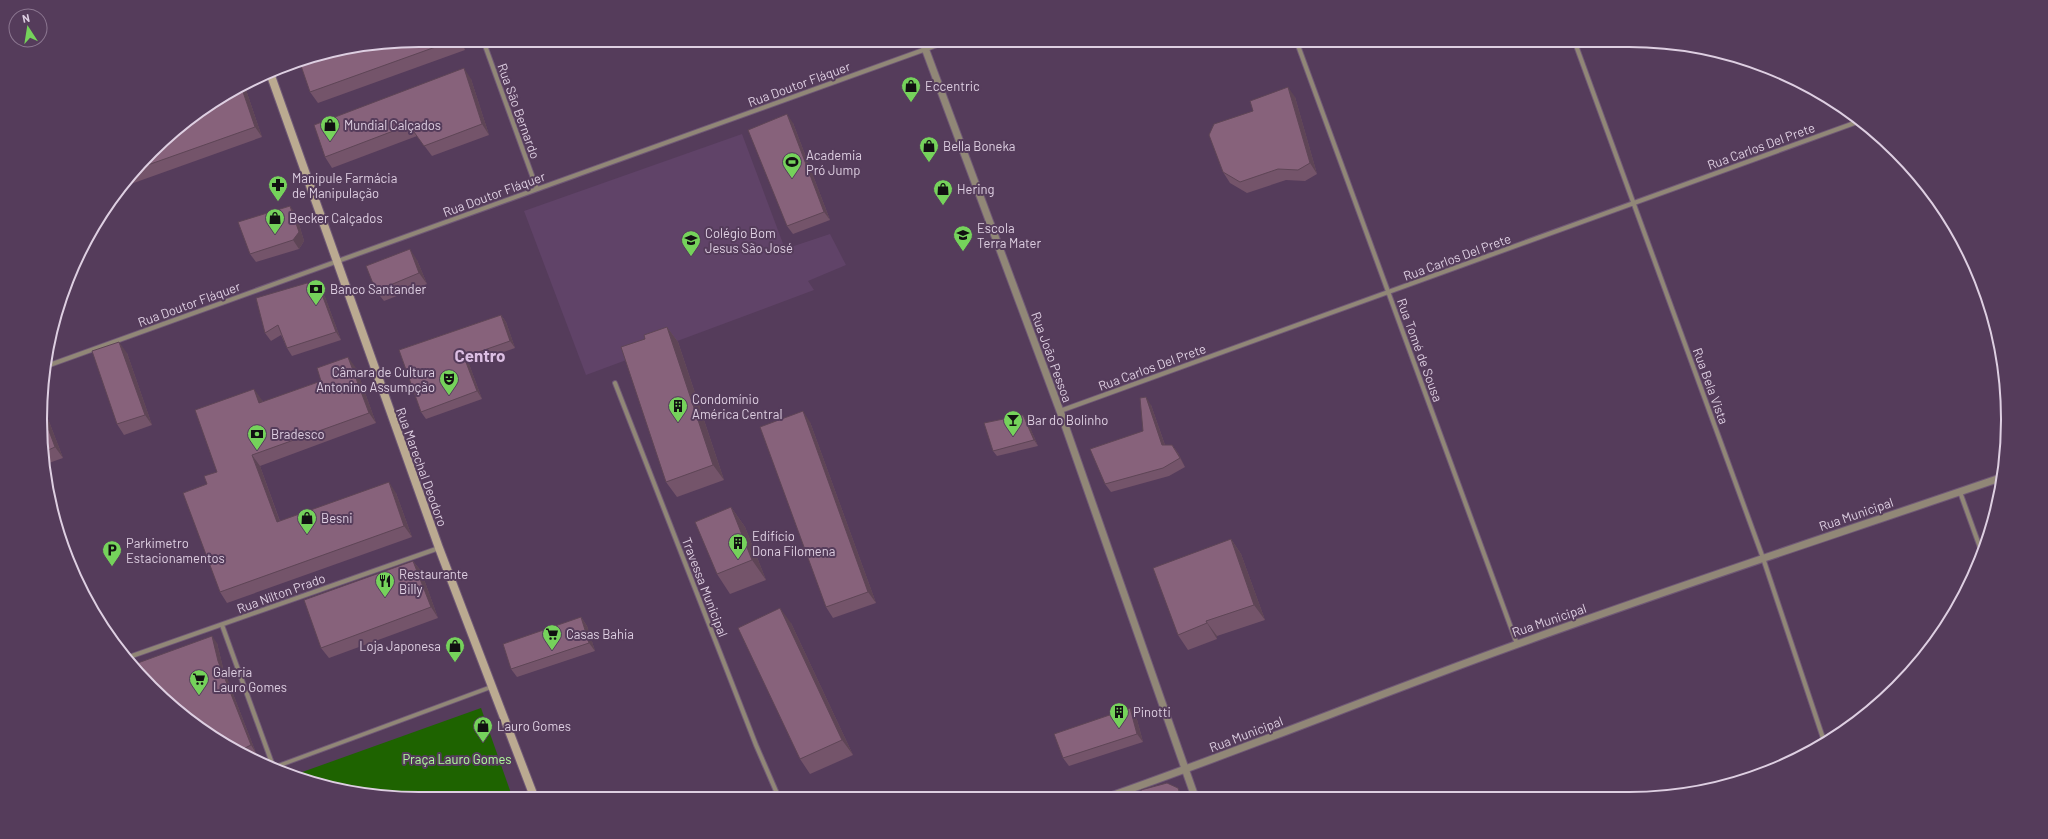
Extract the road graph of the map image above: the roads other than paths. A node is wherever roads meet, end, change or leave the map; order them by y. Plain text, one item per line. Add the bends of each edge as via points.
1 (486, 47) edge
2 (932, 47) edge
3 (1299, 47) edge
4 (1577, 47) edge
5 (926, 49) junction
6 (272, 77) edge
7 (1854, 123) edge
8 (537, 189) junction
9 (1634, 203) junction
10 (336, 262) junction
11 (1389, 293) junction
12 (51, 364) edge
13 (615, 383) dead end
14 (1060, 411) junction
15 (1996, 479) edge
16 (1960, 492) junction
17 (1979, 545) edge
18 (439, 548) junction
19 (1763, 558) junction
20 (222, 625) junction
21 (1516, 644) junction
22 (132, 656) edge
23 (492, 687) junction
24 (1823, 737) edge
25 (273, 762) edge
26 (278, 764) edge
27 (1185, 770) junction
28 (532, 792) edge
29 (776, 792) edge
30 (1122, 792) edge
31 (1193, 792) edge

1 - 8 street, Rua São Bernardo
2 - 5 street, Rua Doutor Fláquer
3 - 11 street, Rua Tomé de Sousa
4 - 9 street, Rua Bela Vista
5 - 8 street, Rua Doutor Fláquer
5 - 14 street, Rua João Pessoa
6 - 10 main road, Rua Marechal Deodoro
7 - 9 street, Rua Carlos Del Prete
8 - 10 street, Rua Doutor Fláquer
9 - 11 street, Rua Carlos Del Prete
9 - 19 street, Rua Bela Vista
10 - 12 street, Rua Doutor Fláquer
10 - 18 main road, Rua Marechal Deodoro
11 - 14 street, Rua Carlos Del Prete
11 - 21 street, Rua Tomé de Sousa
13 - 29 street, Travessa Municipal
14 - 27 street, Rua João Pessoa
15 - 16 street, Rua Municipal
16 - 17 street
16 - 19 street, Rua Municipal
18 - 20 street, Rua Nílton Prado
18 - 23 main road, Rua Marechal Deodoro
19 - 21 street, Rua Municipal
19 - 24 street, Rua Bela Vista
20 - 22 street, Rua Nílton Prado
20 - 25 street
21 - 27 street, Rua Municipal
23 - 26 street
23 - 28 main road, Rua Marechal Deodoro
27 - 30 street, Rua Municipal
27 - 31 street, Rua João Pessoa

